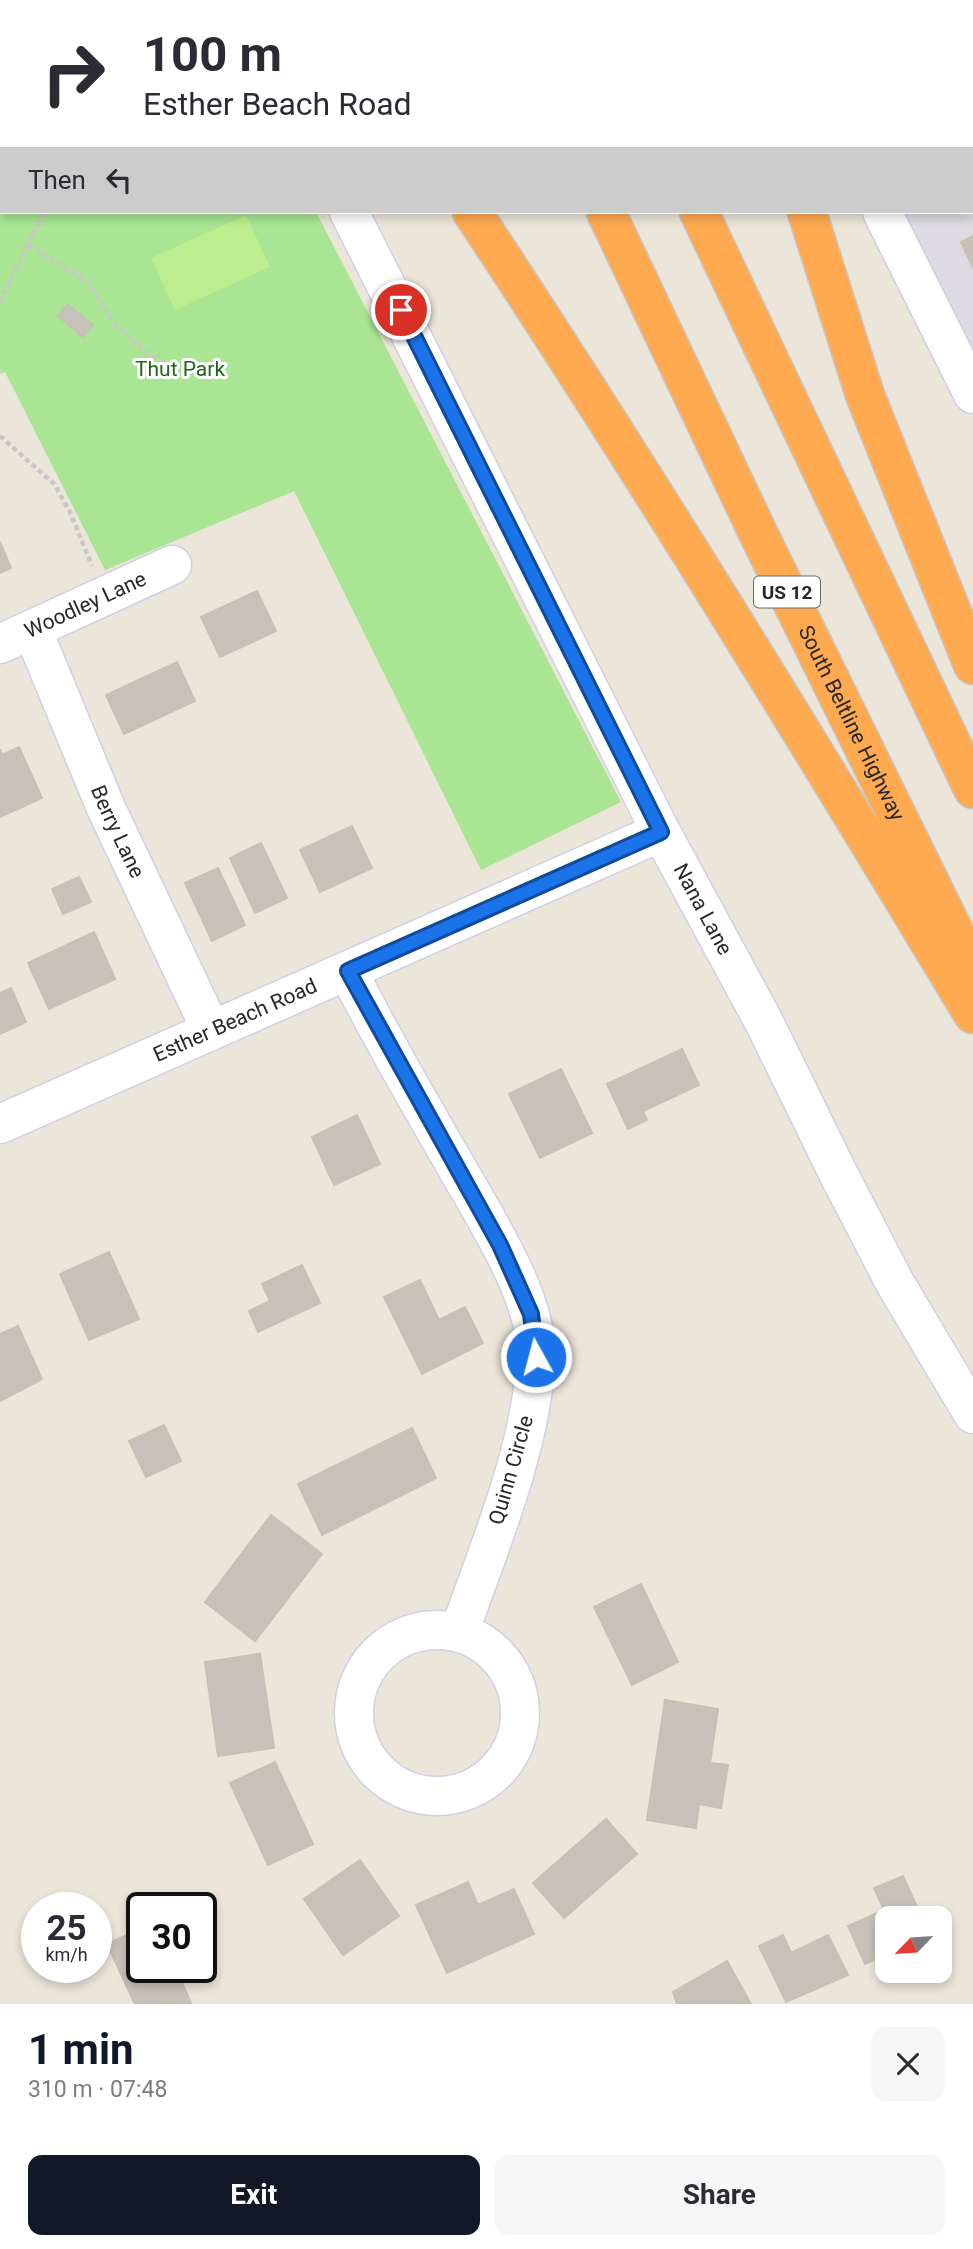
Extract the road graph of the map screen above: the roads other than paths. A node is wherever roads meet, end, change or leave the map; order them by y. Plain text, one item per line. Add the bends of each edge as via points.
1 (350, 214) edge
2 (473, 214) edge
3 (607, 214) edge
4 (700, 214) edge
5 (808, 214) edge
6 (883, 214) edge
7 (973, 394) edge
8 (172, 565) dead end
9 (16, 637) edge
10 (973, 665) edge
11 (973, 789) edge
12 (661, 832) junction
13 (973, 970) edge
14 (348, 971) junction
15 (973, 1014) edge
16 (211, 1030) junction
17 (0, 1124) edge
18 (973, 1414) edge
19 (459, 1633) junction

1 - 12 street, Nana Lane
2 - 15 highway via 730,612
3 - 13 highway, South Beltline Highway / US 12
4 - 11 highway
5 - 10 highway via 865,395
6 - 7 street
8 - 9 street, Woodley Lane
9 - 16 street, Berry Lane via 106,808
12 - 14 street, Esther Beach Road
12 - 18 street, Nana Lane via 764,1022 895,1283
14 - 16 street, Esther Beach Road
14 - 19 street, Quinn Circle via 500,1245 531,1314 536,1357 527,1420
16 - 17 street, Esther Beach Road
19 - 19 street via 432,1630 406,1636 383,1649 365,1670 355,1695 354,1722 361,1748 376,1770 398,1787 423,1796 448,1796 472,1789 494,1775 519,1732 520,1706 514,1682 501,1660 482,1643

